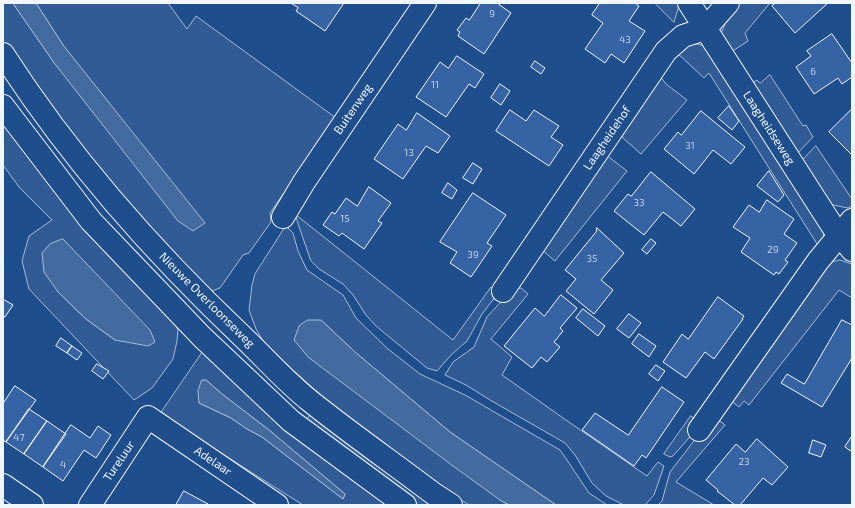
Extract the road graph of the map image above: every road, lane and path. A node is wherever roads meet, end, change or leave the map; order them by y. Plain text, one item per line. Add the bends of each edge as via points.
1 (426, 3) edge
2 (689, 3) edge
3 (728, 3) edge
4 (705, 29) junction
5 (3, 54) edge
6 (3, 106) edge
7 (283, 217) dead end
8 (848, 235) edge
9 (503, 292) dead end
10 (148, 417) joint
11 (699, 430) dead end
12 (3, 485) edge
13 (32, 505) edge
14 (90, 505) edge
15 (277, 505) edge
16 (405, 505) edge
17 (451, 505) edge

1 - 7 street, Buitenweg
2 - 4 street, Laagheidseweg
3 - 4 street
4 - 8 street, Laagheidseweg
4 - 9 street, Laagheidehof via 683,36 666,51
5 - 17 street, Nieuwe Overloonseweg via 30,96 113,201 181,276 309,400
6 - 16 street via 91,221 202,337 291,421
8 - 11 street via 818,261
10 - 14 street, Tureluur
10 - 15 street, Adelaar
12 - 13 street

